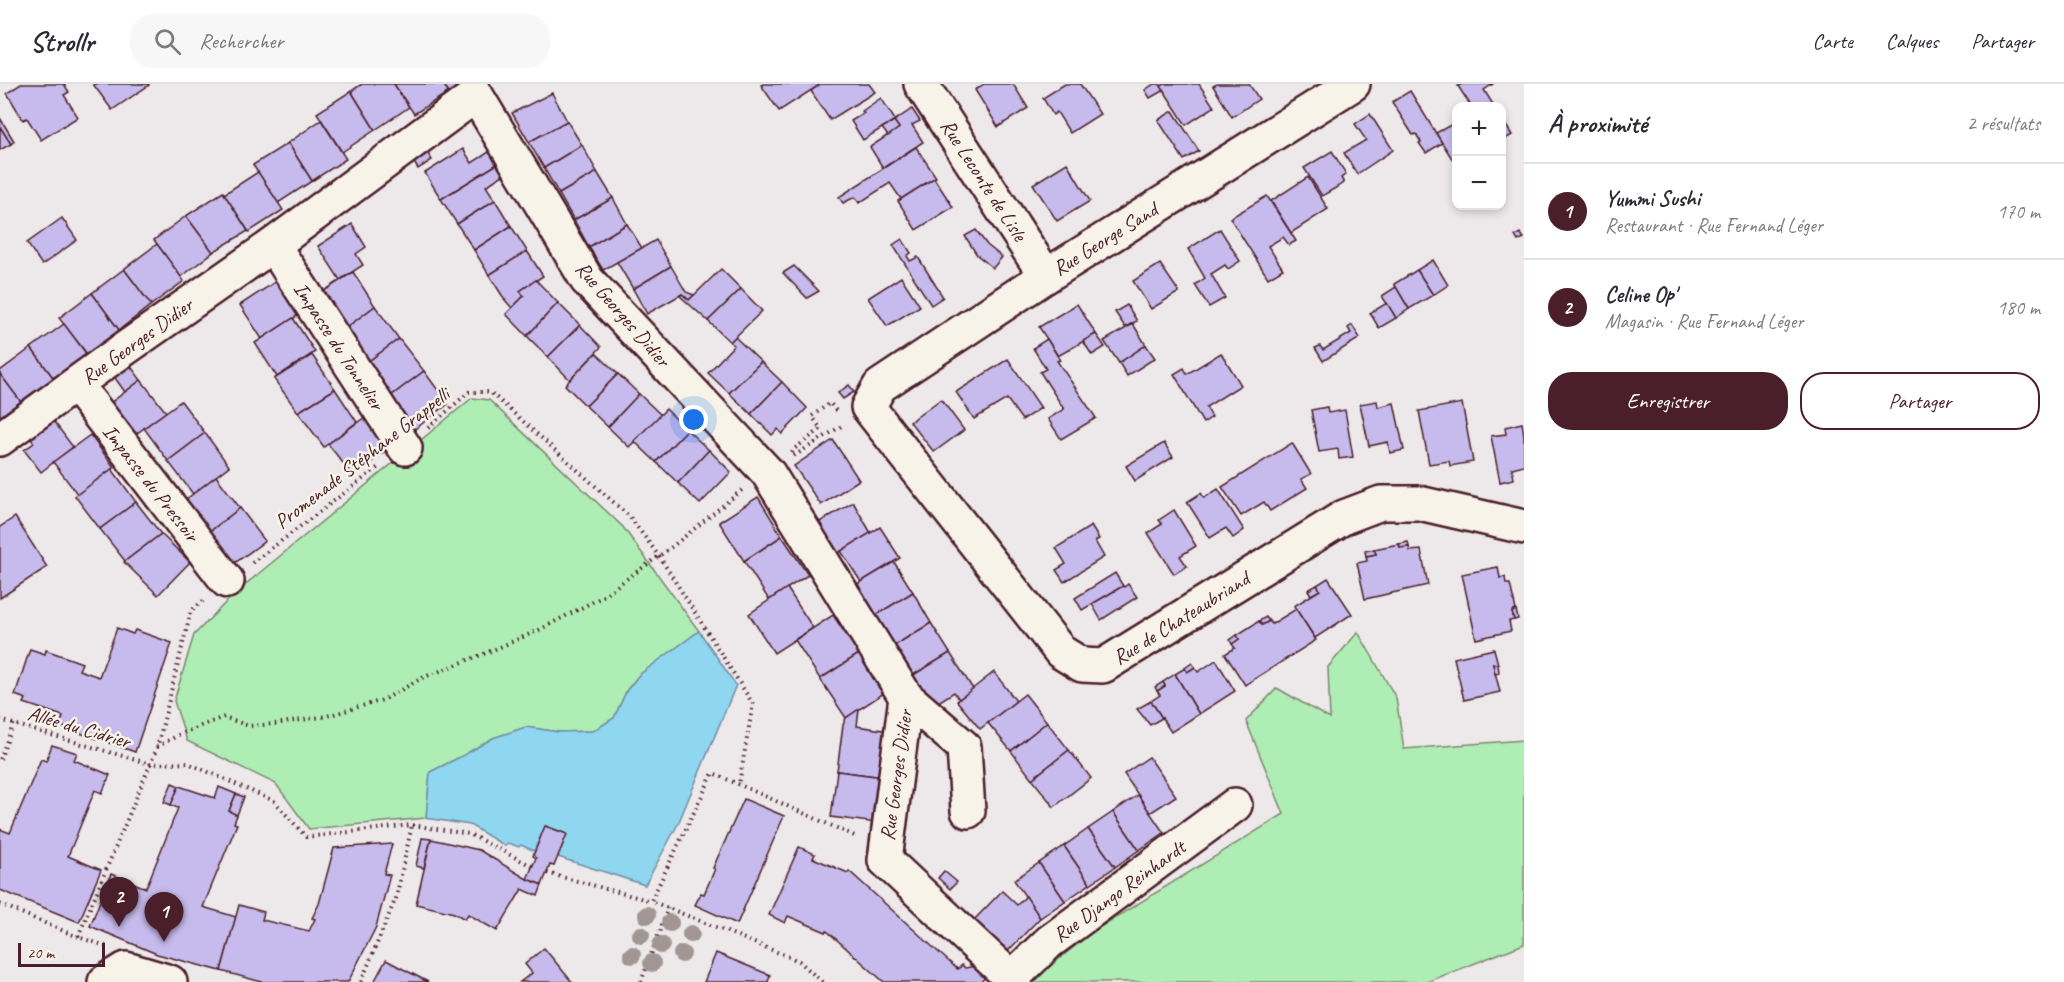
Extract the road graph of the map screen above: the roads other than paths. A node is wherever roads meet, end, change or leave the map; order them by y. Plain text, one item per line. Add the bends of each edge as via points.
1 (921, 84) edge
2 (1353, 84) edge
3 (486, 89) edge
4 (273, 245) junction
5 (1046, 276) junction
6 (76, 385) junction
7 (857, 415) joint
8 (0, 439) edge
9 (405, 448) road end
10 (1524, 527) edge
11 (227, 581) road end
12 (906, 697) junction
13 (1235, 805) dead end
14 (968, 811) dead end
15 (116, 976) edge
16 (1010, 980) edge
17 (170, 982) edge

1 - 5 street, Rue Leconte de Lisle
2 - 5 street, Rue George Sand
3 - 4 street, Rue Georges Didier
3 - 12 street, Rue Georges Didier via 587,280 768,472
4 - 6 street, Rue Georges Didier
4 - 9 street, Impasse du Tonnelier
5 - 7 street, Rue George Sand via 880,386
6 - 8 street, Rue Georges Didier
6 - 11 street, Impasse du Pressoir
7 - 10 street, Rue de Chateaubriand via 1061,652 1082,664 1103,666 1344,517 1380,503 1419,503
12 - 14 street via 964,747
12 - 16 street, Rue Georges Didier via 885,860
13 - 16 street, Rue Django Reinhardt via 1049,942
15 - 17 street

